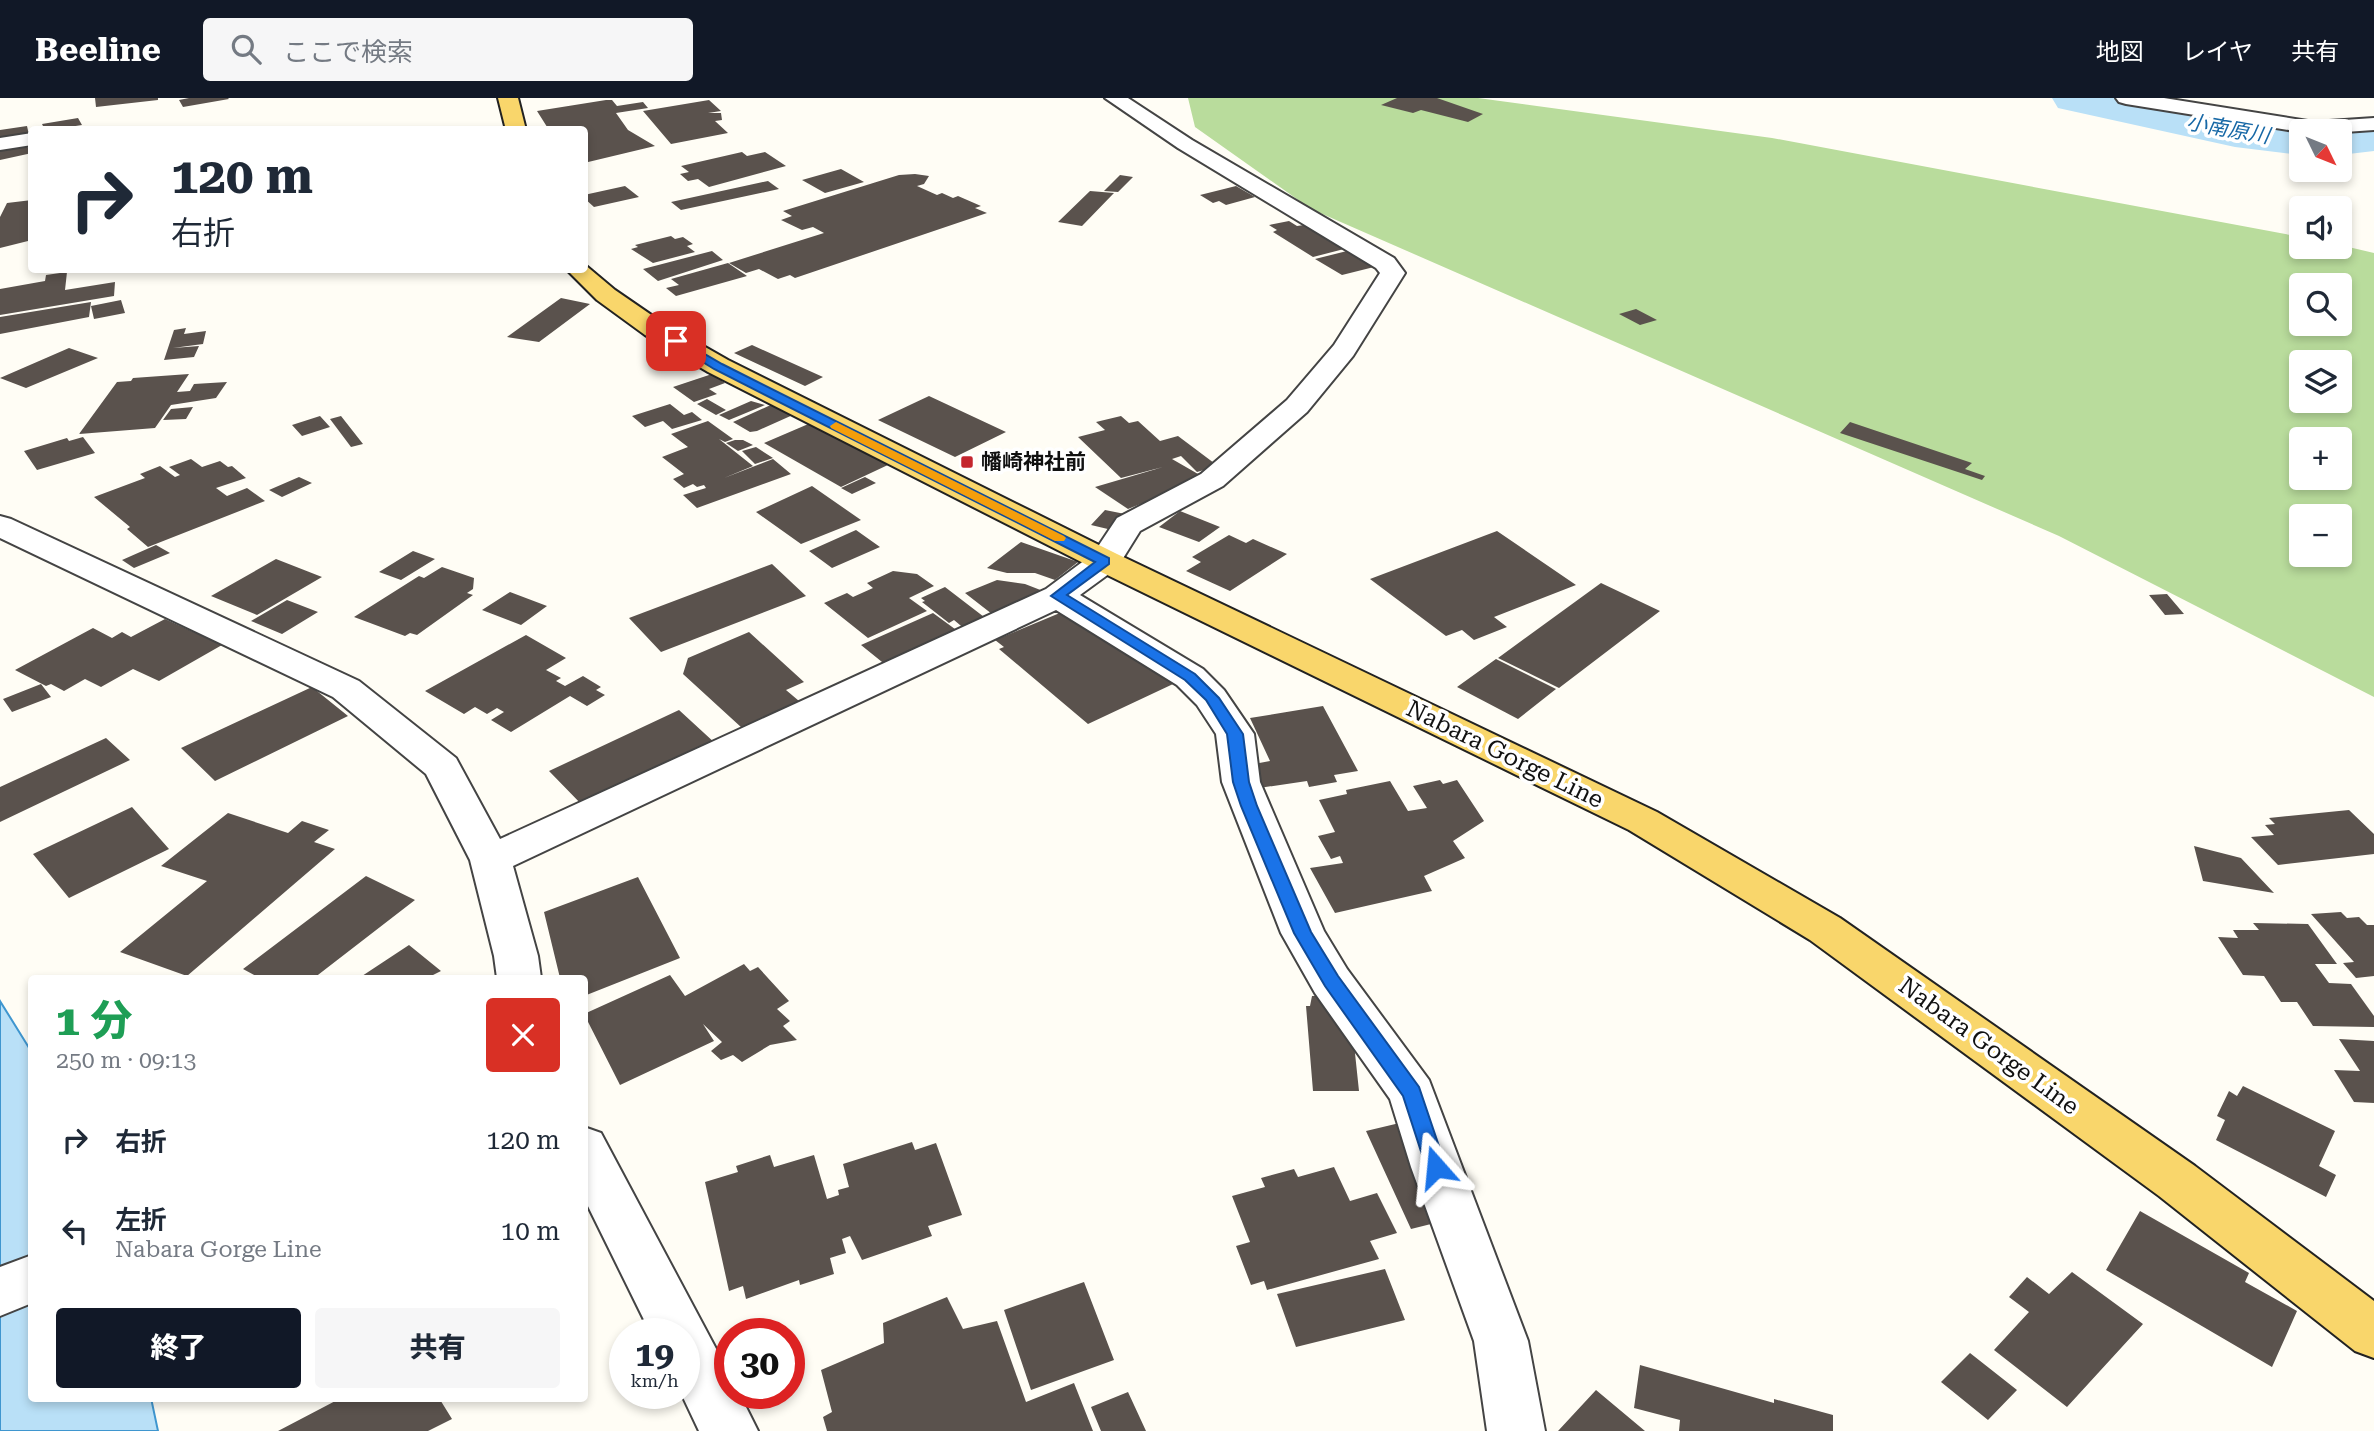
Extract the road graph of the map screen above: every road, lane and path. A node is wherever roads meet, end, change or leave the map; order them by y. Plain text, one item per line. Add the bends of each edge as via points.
1 (508, 98) edge
2 (1115, 98) edge
3 (2126, 98) edge
4 (2374, 124) edge
5 (2289, 125) edge
6 (2352, 125) edge
7 (515, 126) edge
8 (2352, 133) edge
9 (2374, 136) edge
10 (28, 140) edge
11 (0, 144) edge
12 (582, 273) edge
13 (0, 526) edge
14 (1105, 561) junction
15 (1058, 596) junction
16 (491, 860) junction
17 (507, 971) edge
18 (588, 1155) edge
19 (28, 1280) edge
20 (0, 1292) edge
21 (672, 1318) edge
22 (2374, 1333) edge
23 (700, 1374) edge
24 (729, 1431) edge
25 (1516, 1431) edge

1 - 7 main road
2 - 14 street via 1385,263 1393,273 1344,350 1297,407 1212,480 1128,525
3 - 5 street
4 - 6 street
8 - 9 street
10 - 11 street
12 - 14 main road, Nabara Gorge Line via 645,322 718,366
13 - 16 street via 346,689 442,767
14 - 15 street
14 - 22 main road, Nabara Gorge Line via 1643,821 1825,929 2177,1181
15 - 16 street
15 - 25 street via 1190,677 1235,734 1249,806 1303,933 1331,981 1412,1093 1501,1340
16 - 17 street
18 - 21 street
19 - 20 street
23 - 24 street

